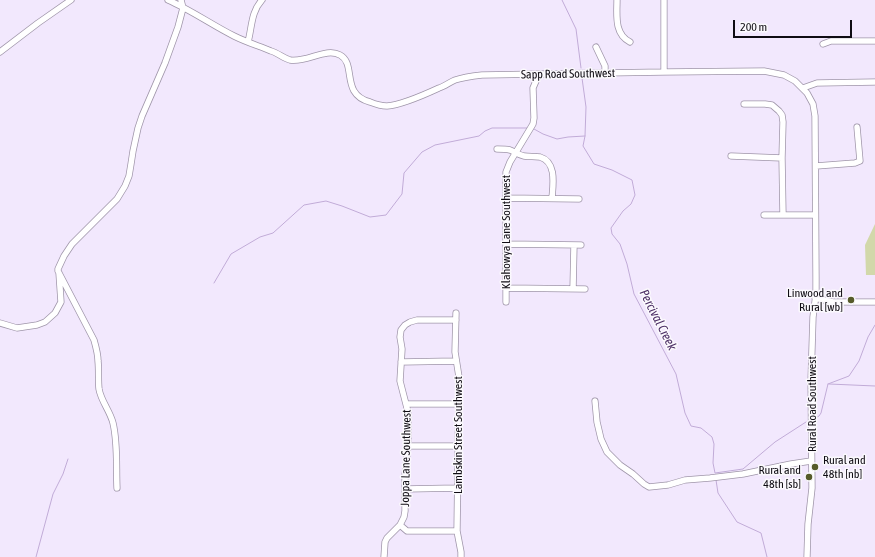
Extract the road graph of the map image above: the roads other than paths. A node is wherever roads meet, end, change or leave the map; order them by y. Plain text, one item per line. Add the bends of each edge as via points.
1 (71, 0) edge
2 (168, 0) edge
3 (181, 0) edge
4 (262, 0) edge
5 (617, 0) edge
6 (664, 0) edge
7 (183, 8) junction
8 (875, 40) edge
9 (248, 42) junction
10 (630, 42) dead end
11 (823, 44) dead end
12 (596, 46) dead end
13 (0, 52) edge
14 (664, 72) junction
15 (605, 73) junction
16 (539, 74) junction
17 (875, 82) edge
18 (803, 88) junction
19 (744, 104) dead end
20 (857, 127) dead end
21 (497, 149) dead end
22 (516, 154) junction
23 (731, 156) dead end
24 (782, 158) junction
25 (816, 166) junction
26 (506, 198) junction
27 (552, 198) junction
28 (579, 198) dead end
29 (764, 215) dead end
30 (783, 215) junction
31 (815, 215) junction
32 (506, 244) junction
33 (574, 244) junction
34 (581, 244) dead end
35 (58, 271) junction
36 (506, 288) junction
37 (573, 289) junction
38 (585, 289) dead end
39 (816, 298) junction
40 (506, 302) dead end
41 (875, 302) edge
42 (456, 313) dead end
43 (456, 320) junction
44 (0, 323) edge
45 (401, 362) junction
46 (456, 362) junction
47 (595, 401) dead end
48 (407, 404) junction
49 (459, 404) junction
50 (408, 446) junction
51 (458, 446) junction
52 (811, 461) junction
53 (116, 488) dead end
54 (458, 488) junction
55 (405, 489) junction
56 (400, 525) junction
57 (457, 531) junction
58 (384, 557) edge
59 (461, 557) edge
60 (807, 557) edge

1 - 13 street
2 - 7 street, Sapp Road Southwest
3 - 7 street
4 - 9 street via 252,17
5 - 10 street via 617,26 624,38
6 - 14 street
7 - 9 street, Sapp Road Southwest
7 - 35 street via 165,63 138,128 125,186 117,199 72,244
8 - 11 street via 832,41
9 - 16 street, Sapp Road Southwest via 285,59 305,59 333,52 340,54 346,60 352,87 358,97 386,106 398,104 455,80 469,77
12 - 15 street
14 - 15 street, Sapp Road Southwest
14 - 18 street, Sapp Road Southwest via 772,72 791,78
15 - 16 street, Sapp Road Southwest
16 - 22 street, Klahowya Lane Southwest via 533,88 534,121
17 - 18 street via 817,83
18 - 25 street, Sapp Road Southwest via 813,104 815,116
19 - 24 street via 768,104 774,106 782,115
20 - 25 street via 859,162
21 - 22 street via 509,150
22 - 26 street, Klahowya Lane Southwest via 506,172
22 - 27 street via 547,160 553,173
23 - 24 street
24 - 30 street
25 - 31 street, Sapp Road Southwest
26 - 27 street
26 - 32 street, Klahowya Lane Southwest
27 - 28 street
29 - 30 street
30 - 31 street
31 - 39 street, Sapp Road Southwest
32 - 33 street
32 - 36 street, Klahowya Lane Southwest
33 - 34 street
33 - 37 street
35 - 44 street via 61,302 50,318 41,324 27,327 17,328
35 - 53 street via 94,340 99,389 115,432
36 - 37 street
36 - 40 street, Klahowya Lane Southwest
37 - 38 street
39 - 41 street via 833,302
39 - 52 street, Rural Road Southwest via 813,313
42 - 43 street, Lambskin Street Southwest
43 - 45 street, Joppa Lane Southwest via 417,320 405,325 400,337
43 - 46 street, Lambskin Street Southwest
45 - 46 street
45 - 48 street, Joppa Lane Southwest via 400,380
46 - 49 street, Lambskin Street Southwest
47 - 52 street via 601,439 607,452 649,487 685,480 743,474
48 - 49 street
48 - 50 street, Joppa Lane Southwest
49 - 51 street, Lambskin Street Southwest
50 - 51 street
50 - 55 street, Joppa Lane Southwest
51 - 54 street, Lambskin Street Southwest
52 - 60 street, Rural Road Southwest via 812,488
54 - 55 street
54 - 57 street, Lambskin Street Southwest
55 - 56 street, Joppa Lane Southwest via 405,511
56 - 57 street via 413,531
56 - 58 street via 387,538
57 - 59 street, Lambskin Street Southwest

